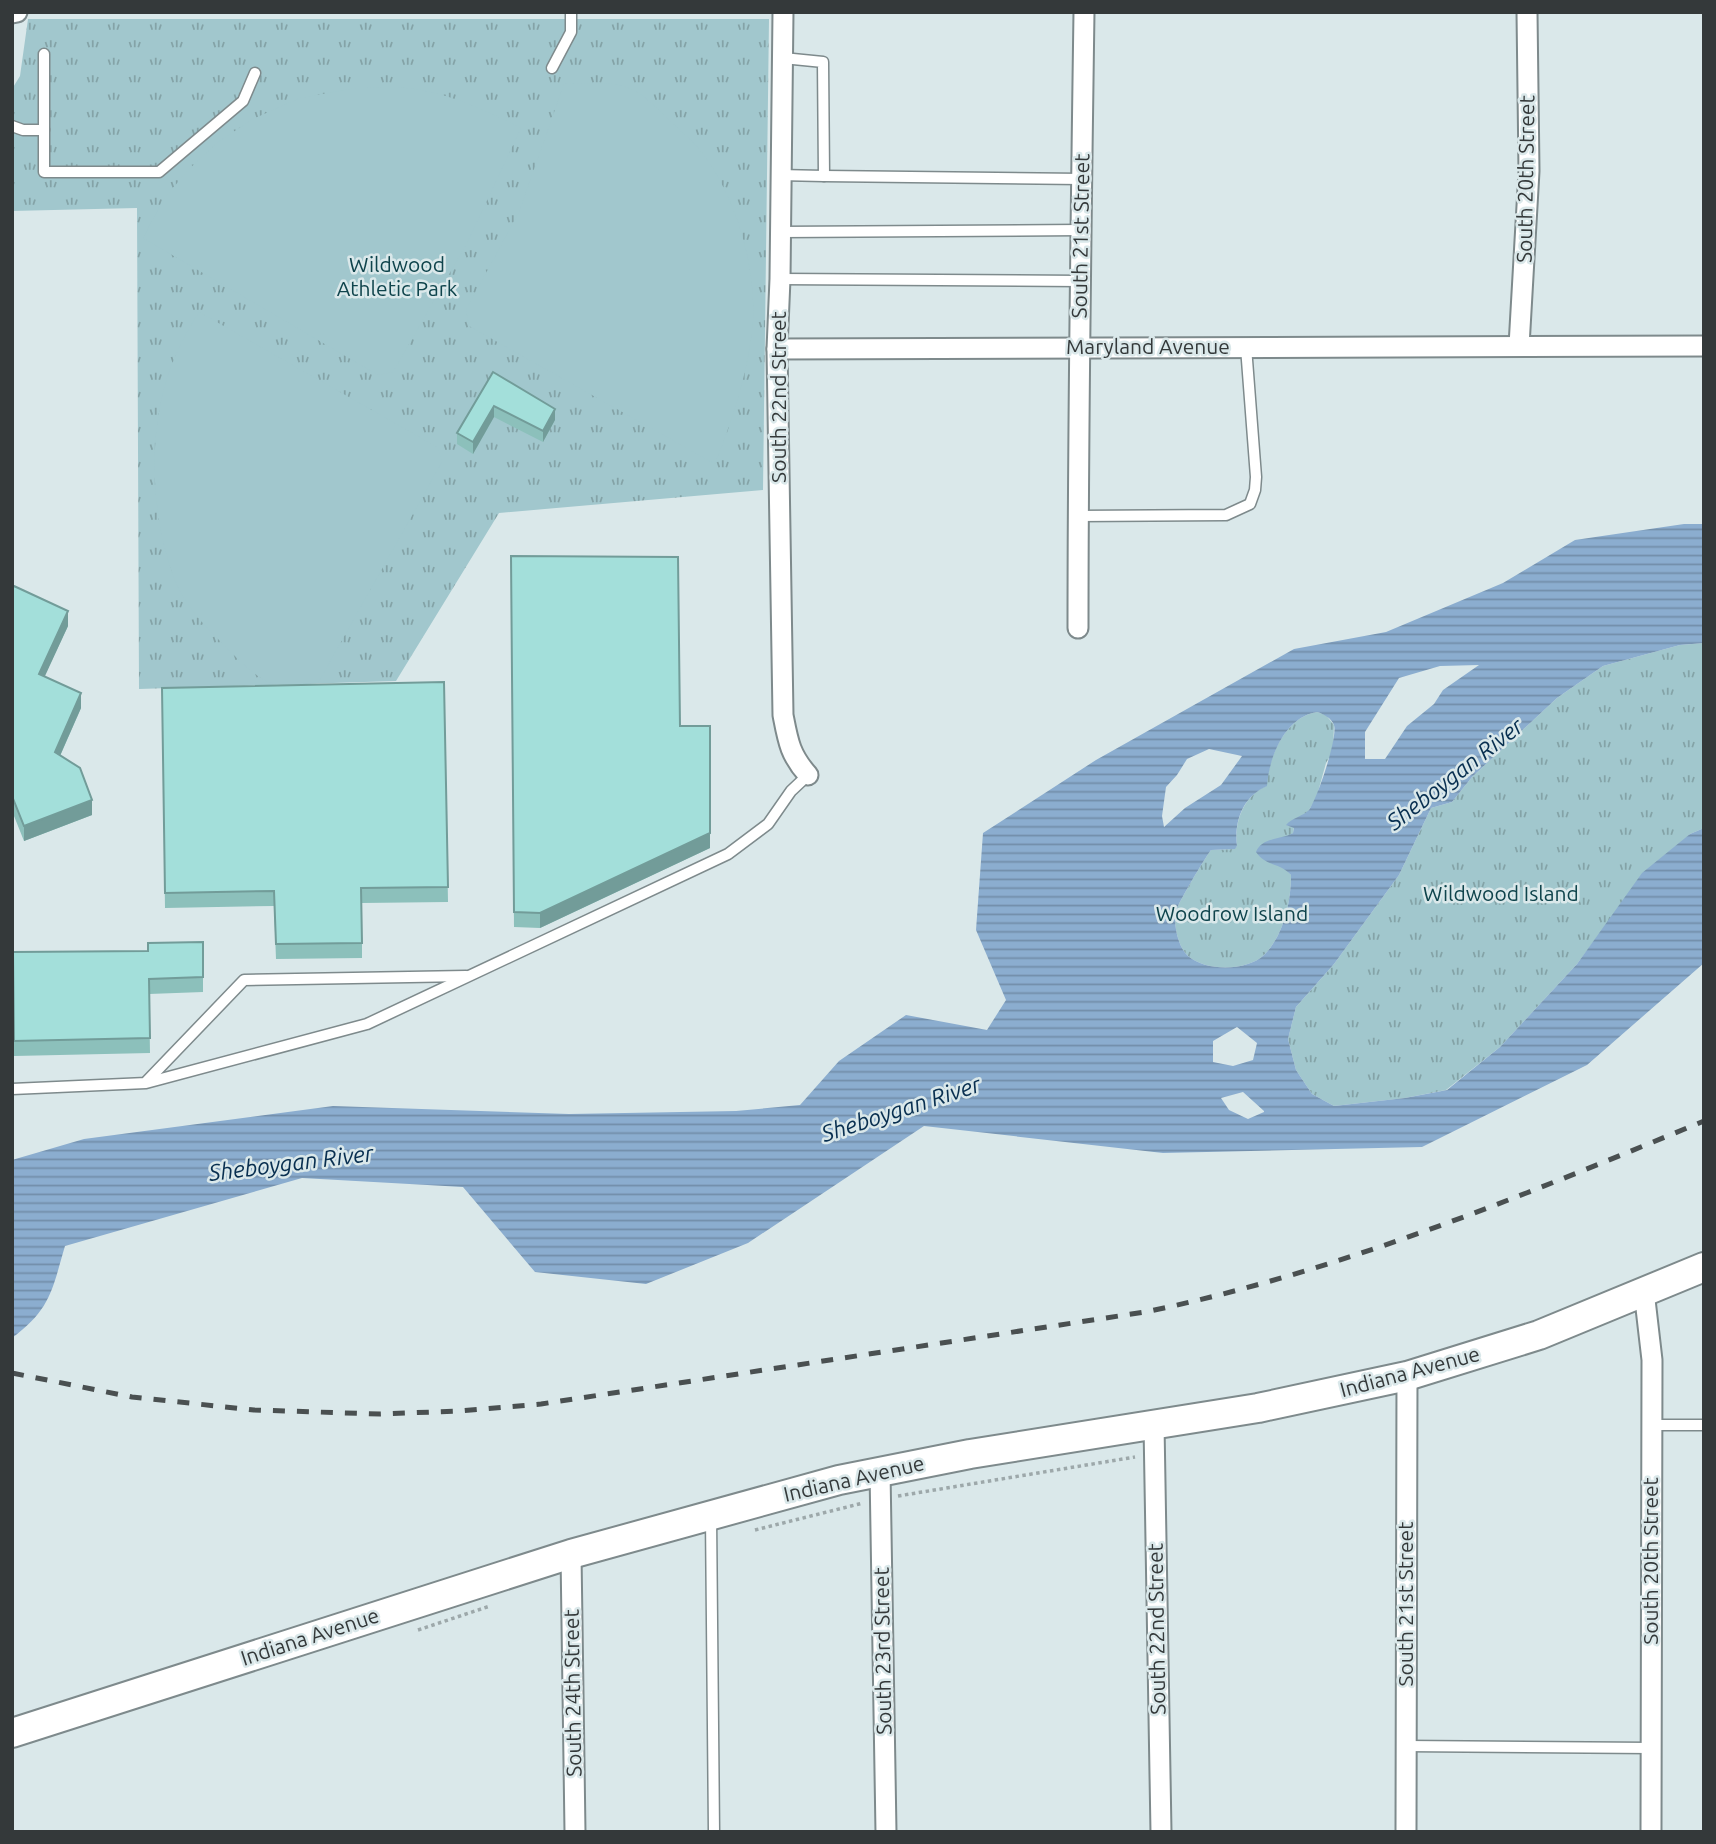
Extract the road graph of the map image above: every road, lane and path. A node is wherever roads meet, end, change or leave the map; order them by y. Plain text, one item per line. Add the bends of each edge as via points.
1 (571, 12) edge
2 (783, 12) edge
3 (1084, 12) edge
4 (1527, 12) edge
5 (44, 54) dead end
6 (783, 58) junction
7 (552, 68) dead end
8 (255, 73) dead end
9 (12, 126) edge
10 (44, 130) junction
11 (779, 175) junction
12 (824, 176) junction
13 (1082, 179) junction
14 (1082, 230) junction
15 (781, 232) junction
16 (780, 279) junction
17 (1081, 281) junction
18 (1519, 346) junction
19 (1704, 346) edge
20 (1247, 347) junction
21 (1078, 348) junction
22 (777, 349) junction
23 (1078, 516) junction
24 (1078, 628) dead end
25 (808, 775) joint
26 (470, 976) junction
27 (146, 1083) junction
28 (12, 1089) edge
29 (1704, 1267) edge
30 (1644, 1291) junction
31 (1408, 1376) junction
32 (1154, 1425) junction
33 (1652, 1425) junction
34 (1704, 1426) edge
35 (1154, 1454) junction
36 (880, 1471) junction
37 (880, 1499) junction
38 (711, 1515) junction
39 (750, 1531) dead end
40 (571, 1554) junction
41 (12, 1732) edge
42 (1405, 1746) junction
43 (1650, 1748) junction
44 (575, 1832) edge
45 (714, 1832) edge
46 (886, 1832) edge
47 (1161, 1832) edge
48 (1406, 1832) edge
49 (1651, 1832) edge

1 - 7 lane via 571,32
2 - 6 street, South 22nd Street
3 - 13 street, South 21st Street
4 - 18 street, South 20th Street via 1529,171
5 - 10 lane
6 - 11 street, South 22nd Street
6 - 12 lane via 823,62
8 - 10 lane via 243,101 159,172 44,172
9 - 10 lane
11 - 12 lane
11 - 15 street, South 22nd Street
12 - 13 lane
13 - 14 street, South 21st Street
14 - 15 lane
14 - 17 street, South 21st Street
15 - 16 street, South 22nd Street
16 - 17 lane
16 - 22 street, South 22nd Street
17 - 21 street, South 21st Street
18 - 19 street, Maryland Avenue
18 - 20 street, Maryland Avenue
20 - 21 street, Maryland Avenue
20 - 23 lane via 1256,477 1250,504 1226,514
21 - 22 street, Maryland Avenue
21 - 23 street, South 21st Street
22 - 25 street, South 22nd Street via 783,715 795,760
23 - 24 street, South 21st Street
25 - 26 lane via 768,824 728,853
26 - 27 lane via 367,1024
26 - 27 lane via 244,980
27 - 28 lane
29 - 30 main road, Indiana Avenue
30 - 31 main road, Indiana Avenue via 1539,1335
30 - 33 street, South 20th Street via 1652,1360
31 - 32 main road, Indiana Avenue
31 - 42 street, South 21st Street
32 - 35 street, South 22nd Street
32 - 36 main road, Indiana Avenue
33 - 34 lane
33 - 43 street, South 20th Street
35 - 37 path
35 - 47 street, South 22nd Street
36 - 37 street, South 23rd Street
36 - 38 main road, Indiana Avenue
37 - 39 path
37 - 46 street, South 23rd Street
38 - 40 main road, Indiana Avenue
38 - 45 lane
40 - 41 main road, Indiana Avenue
40 - 44 street, South 24th Street
42 - 43 lane
42 - 48 street, South 21st Street
43 - 49 street, South 20th Street

